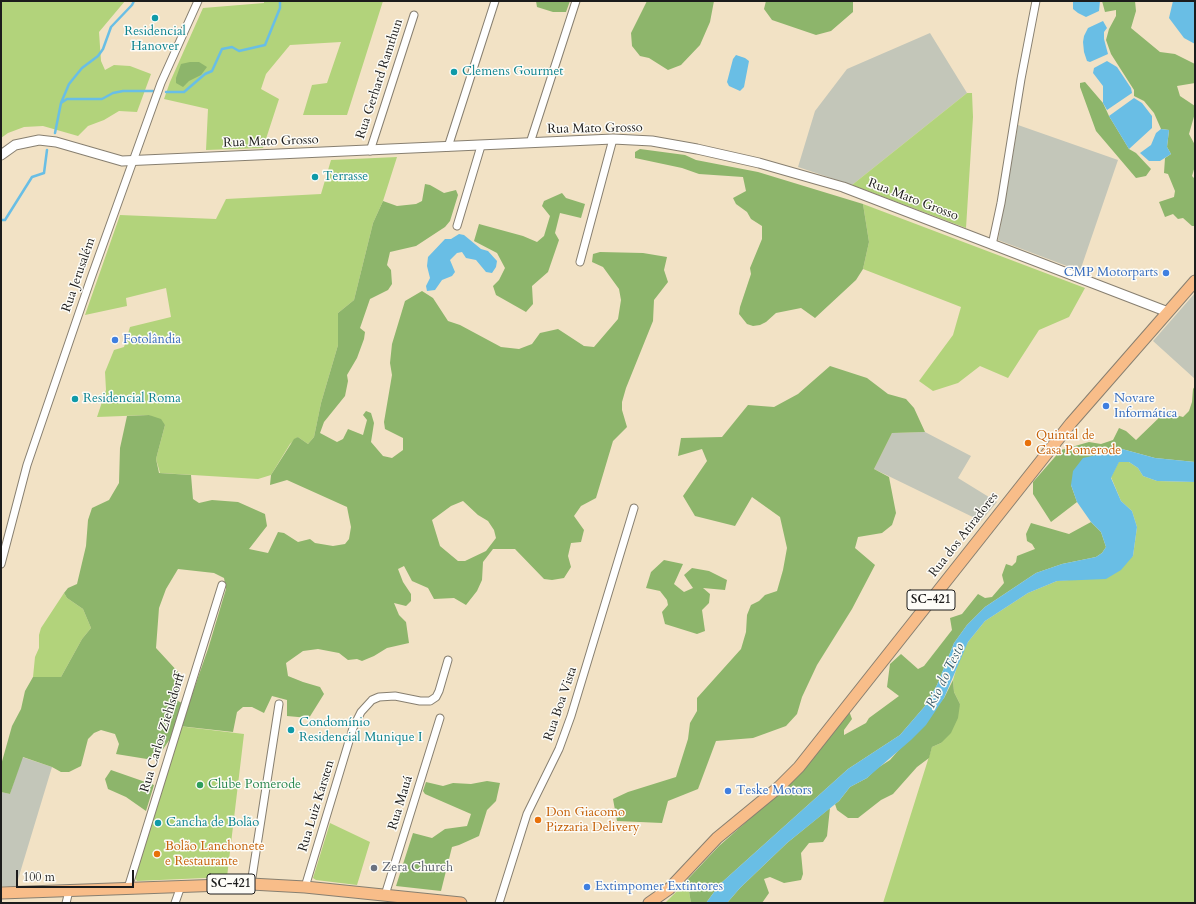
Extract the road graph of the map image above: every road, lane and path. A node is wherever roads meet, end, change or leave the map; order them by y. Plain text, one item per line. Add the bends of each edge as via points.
1 (198, 1) edge
2 (494, 1) edge
3 (576, 1) edge
4 (1036, 1) edge
5 (414, 15) dead end
6 (613, 140) junction
7 (530, 143) junction
8 (481, 146) junction
9 (448, 147) junction
10 (370, 150) junction
11 (1, 155) edge
12 (132, 161) junction
13 (457, 226) dead end
14 (992, 245) junction
15 (580, 262) dead end
16 (1195, 281) edge
17 (1168, 312) junction
18 (634, 508) dead end
19 (1, 564) edge
20 (222, 585) dead end
21 (448, 660) dead end
22 (279, 704) dead end
23 (440, 718) dead end
24 (251, 884) junction
25 (181, 886) junction
26 (305, 887) junction
27 (128, 888) junction
28 (69, 891) junction
29 (1, 893) edge
30 (385, 895) junction
31 (66, 903) edge
32 (175, 903) edge
33 (461, 903) edge
34 (499, 903) edge
35 (649, 903) edge

1 - 12 street, Rua Jerusalém via 169,63
2 - 9 street
3 - 7 street
4 - 14 street
5 - 10 street, Rua Gerhard Ramthun
6 - 7 street, Rua Mato Grosso
6 - 14 street, Rua Mato Grosso via 646,141 691,148 799,173 843,187
6 - 15 street
7 - 8 street, Rua Mato Grosso
8 - 9 street, Rua Mato Grosso
8 - 13 street
9 - 10 street, Rua Mato Grosso
10 - 12 street, Rua Mato Grosso
11 - 12 street, Rua Mato Grosso via 15,145 39,140 71,146 114,160
12 - 19 street, Rua Jerusalém via 31,452
14 - 17 street, Rua Mato Grosso
16 - 17 main road, Rua dos Atiradores / SC-421
17 - 35 main road, Rua dos Atiradores / SC-421 via 1071,423 799,767 779,787 716,838 669,888
18 - 34 street, Rua Boa Vista via 571,716 559,749 527,814
20 - 27 street, Rua Carlos Ziehlsdorff
21 - 26 street, Rua Luiz Karsten via 436,697 420,701 395,696 379,697 360,712
22 - 24 street
23 - 30 street, Rua Mauá
24 - 25 main road, SC-421
24 - 26 main road, SC-421
25 - 27 main road, SC-421
25 - 32 street
26 - 30 main road, SC-421
27 - 28 main road, SC-421
28 - 29 main road, SC-421
28 - 31 street
30 - 33 main road, SC-421

